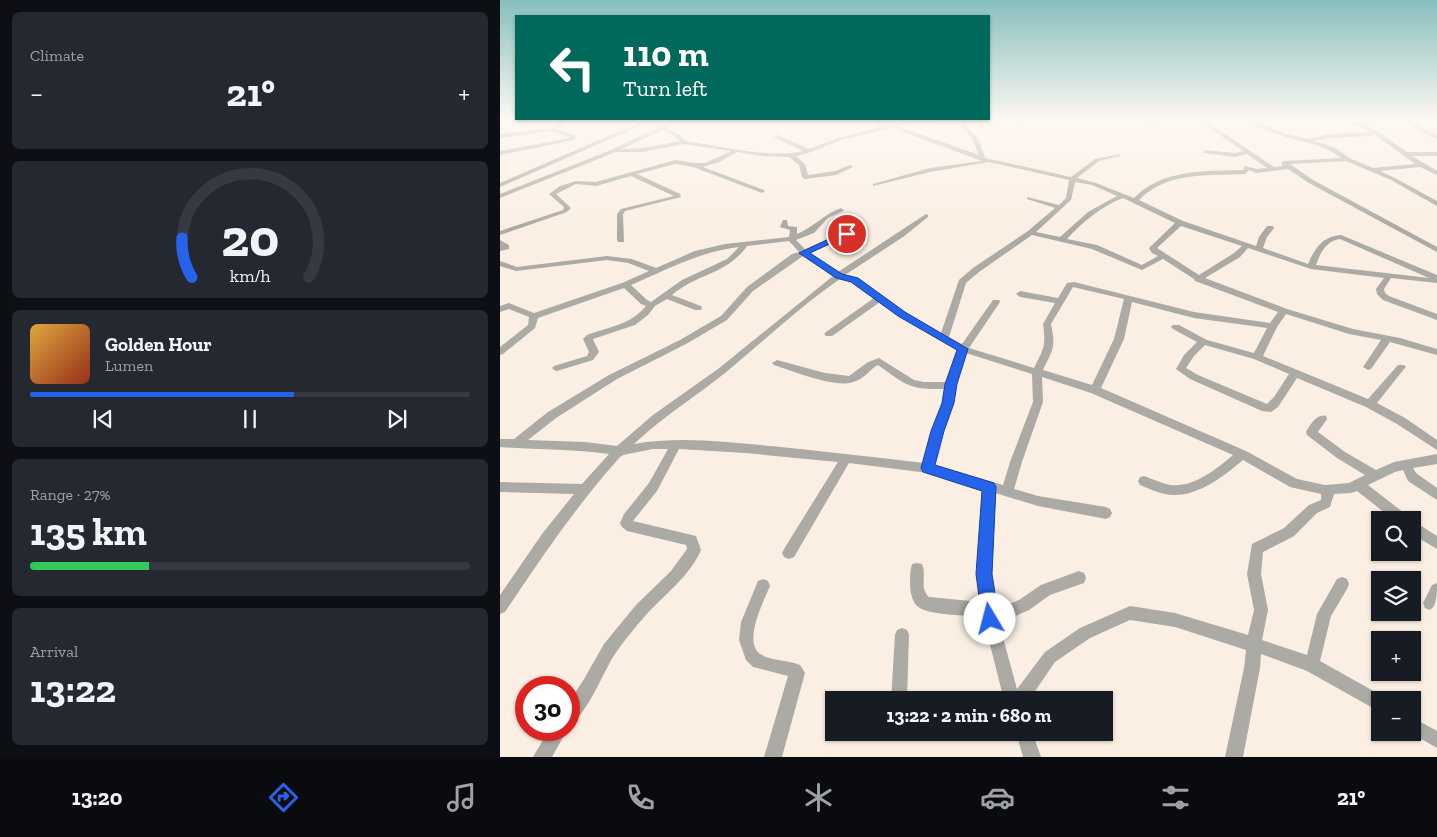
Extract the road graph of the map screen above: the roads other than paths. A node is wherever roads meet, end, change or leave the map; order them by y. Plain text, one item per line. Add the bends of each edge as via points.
1 (566, 155) edge
2 (602, 155) edge
3 (727, 155) edge
4 (791, 155) edge
5 (973, 155) edge
6 (982, 155) edge
7 (1117, 155) edge
8 (1253, 155) edge
9 (1342, 155) edge
10 (1408, 155) edge
11 (983, 159) junction
12 (1347, 159) junction
13 (995, 161) junction
14 (1284, 163) junction
15 (1421, 165) junction
16 (696, 166) junction
17 (850, 167) dead end
18 (1272, 168) junction
19 (1371, 170) junction
20 (1437, 173) edge
21 (633, 175) junction
22 (500, 176) edge
23 (1073, 178) junction
24 (507, 181) junction
25 (500, 185) edge
26 (875, 185) dead end
27 (762, 191) dead end
28 (500, 196) edge
29 (1123, 196) junction
30 (1029, 198) dead end
31 (1135, 201) junction
32 (1437, 204) edge
33 (1060, 207) junction
34 (841, 210) dead end
35 (926, 216) dead end
36 (785, 221) dead end
37 (1180, 223) junction
38 (1270, 228) dead end
39 (500, 233) edge
40 (1031, 233) junction
41 (847, 234) dead end
42 (792, 238) junction
43 (621, 240) dead end
44 (1062, 240) junction
45 (500, 242) edge
46 (745, 244) junction
47 (1247, 245) junction
48 (1259, 248) junction
49 (500, 249) edge
50 (1437, 250) edge
51 (804, 253) junction
52 (1164, 256) junction
53 (500, 263) edge
54 (1311, 267) junction
55 (656, 271) junction
56 (839, 276) junction
57 (1389, 276) junction
58 (1198, 279) junction
59 (1437, 280) edge
60 (625, 285) junction
61 (1020, 294) dead end
62 (666, 296) junction
63 (880, 298) junction
64 (1128, 299) junction
65 (1060, 301) junction
66 (996, 302) dead end
67 (651, 306) junction
68 (502, 307) edge
69 (698, 308) dead end
70 (1284, 311) junction
71 (534, 316) junction
72 (1437, 317) edge
73 (1271, 326) junction
74 (1176, 327) dead end
75 (828, 334) dead end
76 (944, 339) junction
77 (1386, 339) junction
78 (1204, 342) junction
79 (963, 349) junction
80 (500, 352) edge
81 (1437, 352) edge
82 (1257, 357) junction
83 (777, 363) dead end
84 (1368, 366) dead end
85 (1401, 367) dead end
86 (557, 368) dead end
87 (1037, 372) junction
88 (1296, 372) junction
89 (951, 384) junction
90 (1095, 390) junction
91 (1370, 404) junction
92 (1322, 419) dead end
93 (500, 443) edge
94 (517, 444) junction
95 (676, 444) junction
96 (1437, 446) edge
97 (618, 451) junction
98 (1242, 454) junction
99 (846, 458) junction
100 (1437, 459) edge
101 (1406, 465) junction
102 (928, 468) junction
103 (1376, 475) junction
104 (1144, 481) dead end
105 (1359, 485) junction
106 (500, 487) edge
107 (989, 487) junction
108 (584, 489) junction
109 (1008, 490) junction
110 (1325, 490) junction
111 (1437, 495) edge
112 (1392, 511) edge
113 (1106, 513) dead end
114 (1421, 532) edge
115 (1437, 543) edge
116 (789, 553) dead end
117 (918, 569) dead end
118 (1079, 578) dead end
119 (1342, 584) dead end
120 (763, 586) dead end
121 (1437, 590) edge
122 (1430, 603) dead end
123 (500, 606) edge
124 (990, 614) junction
125 (902, 635) dead end
126 (1254, 644) junction
127 (1312, 665) junction
128 (899, 691) edge
129 (1010, 691) edge
130 (1025, 691) edge
131 (1371, 698) edge
132 (580, 700) edge
133 (1421, 730) edge
134 (1437, 740) edge
135 (552, 741) edge
136 (1027, 741) edge
137 (542, 757) edge
138 (773, 757) edge
139 (1032, 757) edge
140 (1234, 757) edge

1 - 24 street
2 - 28 street
3 - 16 street
4 - 17 street via 802,164 805,177 836,173
5 - 11 street
6 - 11 street
7 - 23 street via 1097,160
8 - 18 street
9 - 12 street
10 - 15 street
11 - 13 street
12 - 14 street
12 - 19 street
13 - 23 street
13 - 26 street via 948,165
14 - 18 street via 1287,166
14 - 50 street via 1311,182
15 - 19 street
15 - 20 street
16 - 21 street via 675,162
16 - 27 street
18 - 31 street via 1256,171 1247,167 1245,172 1176,177 1140,195
19 - 32 street
21 - 39 street via 590,184 574,183 556,190 552,194 567,206 565,211
21 - 43 street via 678,197 623,210 620,214
22 - 24 street
23 - 29 street
23 - 33 street via 1069,199
24 - 25 street
29 - 31 street
29 - 44 street via 1111,199
30 - 33 street
31 - 37 street
33 - 40 street
34 - 42 street via 826,217 811,231
35 - 56 street via 905,234
36 - 42 street via 784,227 794,229
37 - 47 street
37 - 52 street via 1153,248
38 - 48 street
40 - 44 street
40 - 76 street via 962,282
41 - 51 street
42 - 46 street
42 - 51 street
44 - 52 street via 1094,247 1142,268
45 - 49 street via 506,246
46 - 55 street via 698,253
46 - 62 street via 726,262 692,278
47 - 48 street
47 - 58 street via 1237,255
48 - 54 street
51 - 56 street
51 - 94 street via 750,289 724,318 613,377 552,415
52 - 58 street
53 - 55 street via 516,269 607,258 629,261
54 - 57 street
54 - 59 street via 1315,254 1327,241 1341,237
55 - 60 street
56 - 63 street via 855,280
56 - 97 street
57 - 59 street
57 - 72 street via 1380,289 1381,294
58 - 70 street
60 - 67 street
60 - 71 street
61 - 65 street
62 - 67 street
62 - 69 street
63 - 75 street
63 - 76 street
64 - 65 street via 1072,284
64 - 73 street via 1194,315
64 - 90 street via 1119,339
65 - 87 street via 1048,324 1049,347
66 - 79 street
67 - 86 street via 632,324 590,337 594,352 590,358
68 - 71 street
70 - 73 street
70 - 77 street
71 - 80 street via 532,326
73 - 82 street
74 - 78 street
76 - 79 street
77 - 81 street
77 - 84 street
78 - 82 street
78 - 88 street via 1181,369 1266,408 1272,408
79 - 87 street
79 - 89 street
82 - 88 street
83 - 89 street via 844,381 858,376 879,361 911,383 924,386
85 - 91 street
87 - 90 street
87 - 109 street via 1038,402
88 - 91 street
89 - 102 street
90 - 98 street
91 - 96 street
92 - 103 street via 1311,432 1341,455
93 - 94 street
94 - 97 street via 585,446
95 - 97 street
95 - 99 street
95 - 132 street via 653,487 626,523 691,540 694,550 676,576 641,610 609,649
97 - 108 street
98 - 104 street via 1220,473 1190,486 1173,490
98 - 110 street via 1294,483
99 - 102 street
99 - 116 street
100 - 101 street
101 - 103 street
101 - 111 street via 1412,477
102 - 107 street
103 - 105 street
105 - 110 street via 1336,491
105 - 112 street
106 - 108 street
107 - 109 street
107 - 124 street via 984,574
108 - 123 street
109 - 113 street via 1038,501
110 - 126 street via 1328,495 1326,503 1313,509 1289,532 1257,548 1254,574 1261,610
114 - 115 street
117 - 124 street via 917,594 920,600 927,604
118 - 124 street via 1046,590 1024,605
119 - 127 street via 1324,614
120 - 138 street via 748,622 746,640 751,656 758,662 796,670 797,673
121 - 122 street
124 - 129 street
125 - 128 street
126 - 127 street
126 - 130 street via 1175,620 1130,613 1085,633 1050,657
126 - 140 street
127 - 131 street
133 - 134 street
135 - 137 street
136 - 139 street

